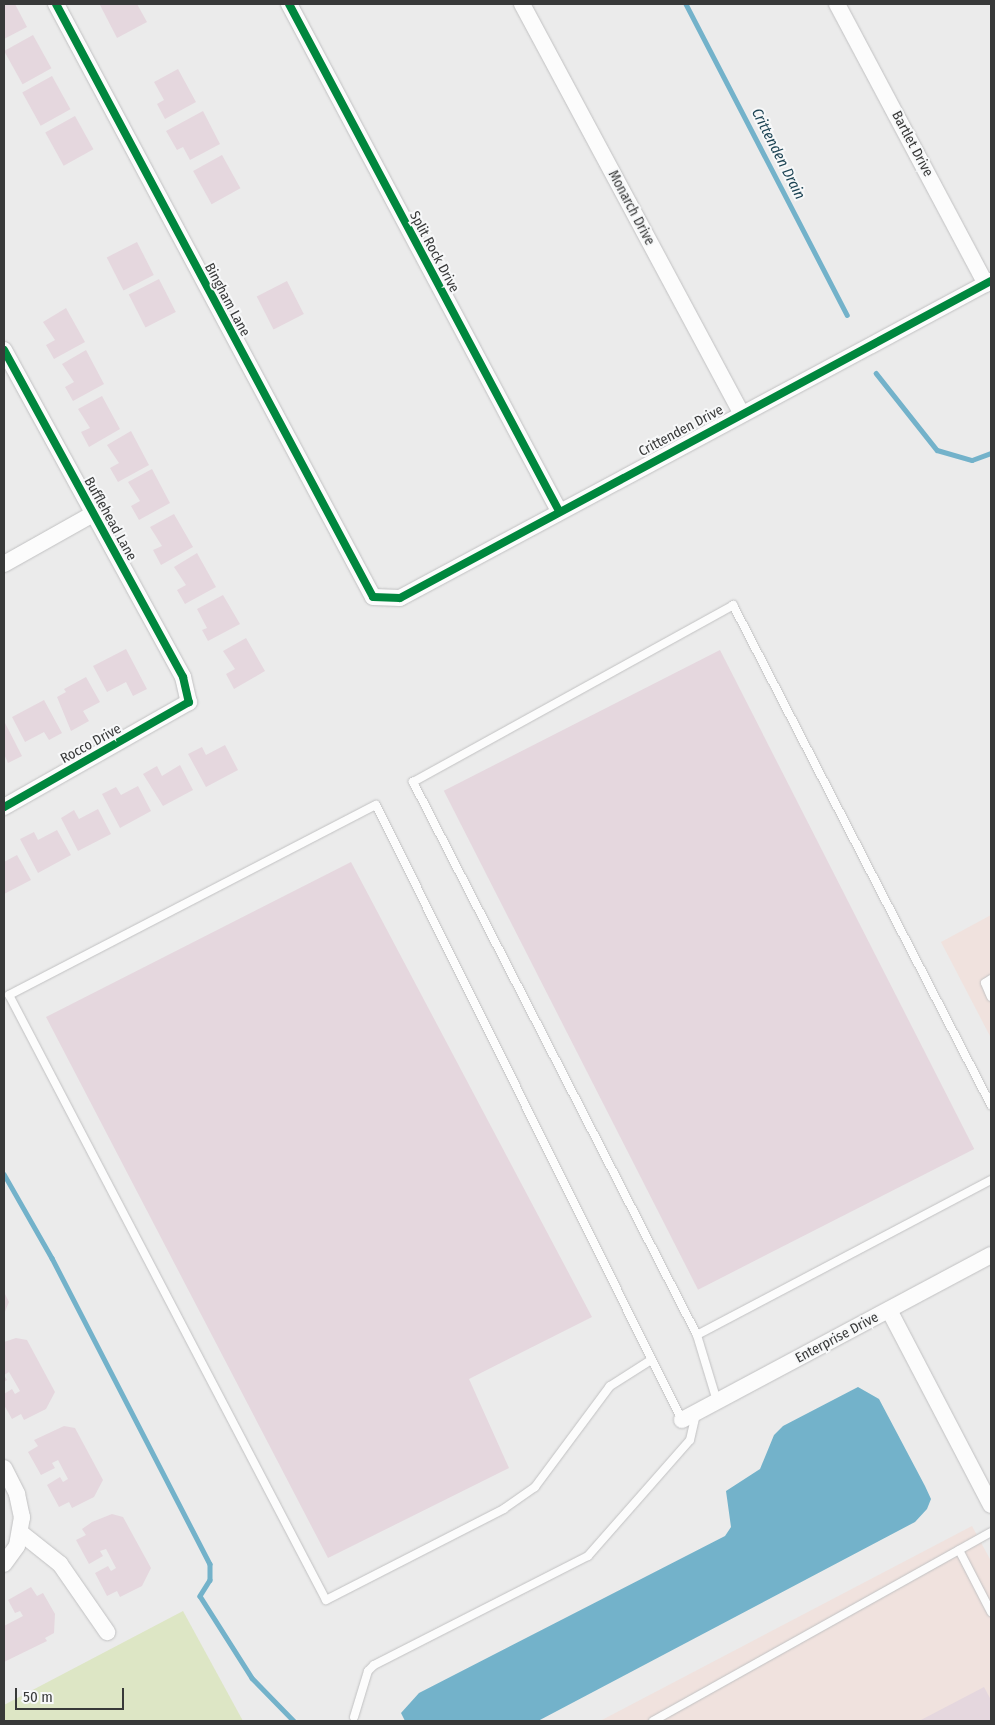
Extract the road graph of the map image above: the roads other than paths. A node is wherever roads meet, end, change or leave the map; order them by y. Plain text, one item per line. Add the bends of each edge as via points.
1 (56, 4) edge
2 (289, 4) edge
3 (522, 4) edge
4 (837, 4) edge
5 (989, 283) edge
6 (4, 350) edge
7 (741, 413) junction
8 (559, 511) junction
9 (93, 514) junction
10 (4, 564) edge
11 (384, 600) joint
12 (189, 702) joint
13 (4, 807) edge
14 (991, 979) edge
15 (991, 998) edge
16 (991, 1105) edge
17 (991, 1180) edge
18 (991, 1255) edge
19 (889, 1310) junction
20 (696, 1334) junction
21 (651, 1360) junction
22 (717, 1401) junction
23 (689, 1416) junction
24 (4, 1468) edge
25 (991, 1505) edge
26 (991, 1532) edge
27 (21, 1533) junction
28 (959, 1550) junction
29 (4, 1564) edge
30 (991, 1612) edge
31 (107, 1632) dead end
32 (354, 1717) dead end
33 (653, 1721) edge

1 - 11 street, Bingham Lane via 362,579 373,597
2 - 8 street, Split Rock Drive
3 - 7 street, Monarch Drive
4 - 5 street, Bartlet Drive
5 - 7 street, Crittenden Drive
6 - 9 street, Bufflehead Lane
7 - 8 street, Crittenden Drive
8 - 11 street, Crittenden Drive via 400,598
9 - 10 street
9 - 12 street, Bufflehead Lane via 183,677
12 - 13 street, Rocco Drive
14 - 15 lane via 984,983
16 - 20 lane via 732,605 413,782
17 - 20 lane
18 - 19 street, Enterprise Drive
19 - 22 street, Enterprise Drive
19 - 25 street
20 - 22 lane
21 - 21 lane via 376,805 9,995 326,1600 504,1509 536,1487 610,1386
21 - 23 lane
22 - 23 street, Enterprise Drive
23 - 32 lane via 690,1440 588,1556 374,1665 368,1671
24 - 27 street via 21,1508
26 - 28 lane
27 - 29 street via 12,1555
27 - 31 street via 60,1564
28 - 30 lane
28 - 33 lane

